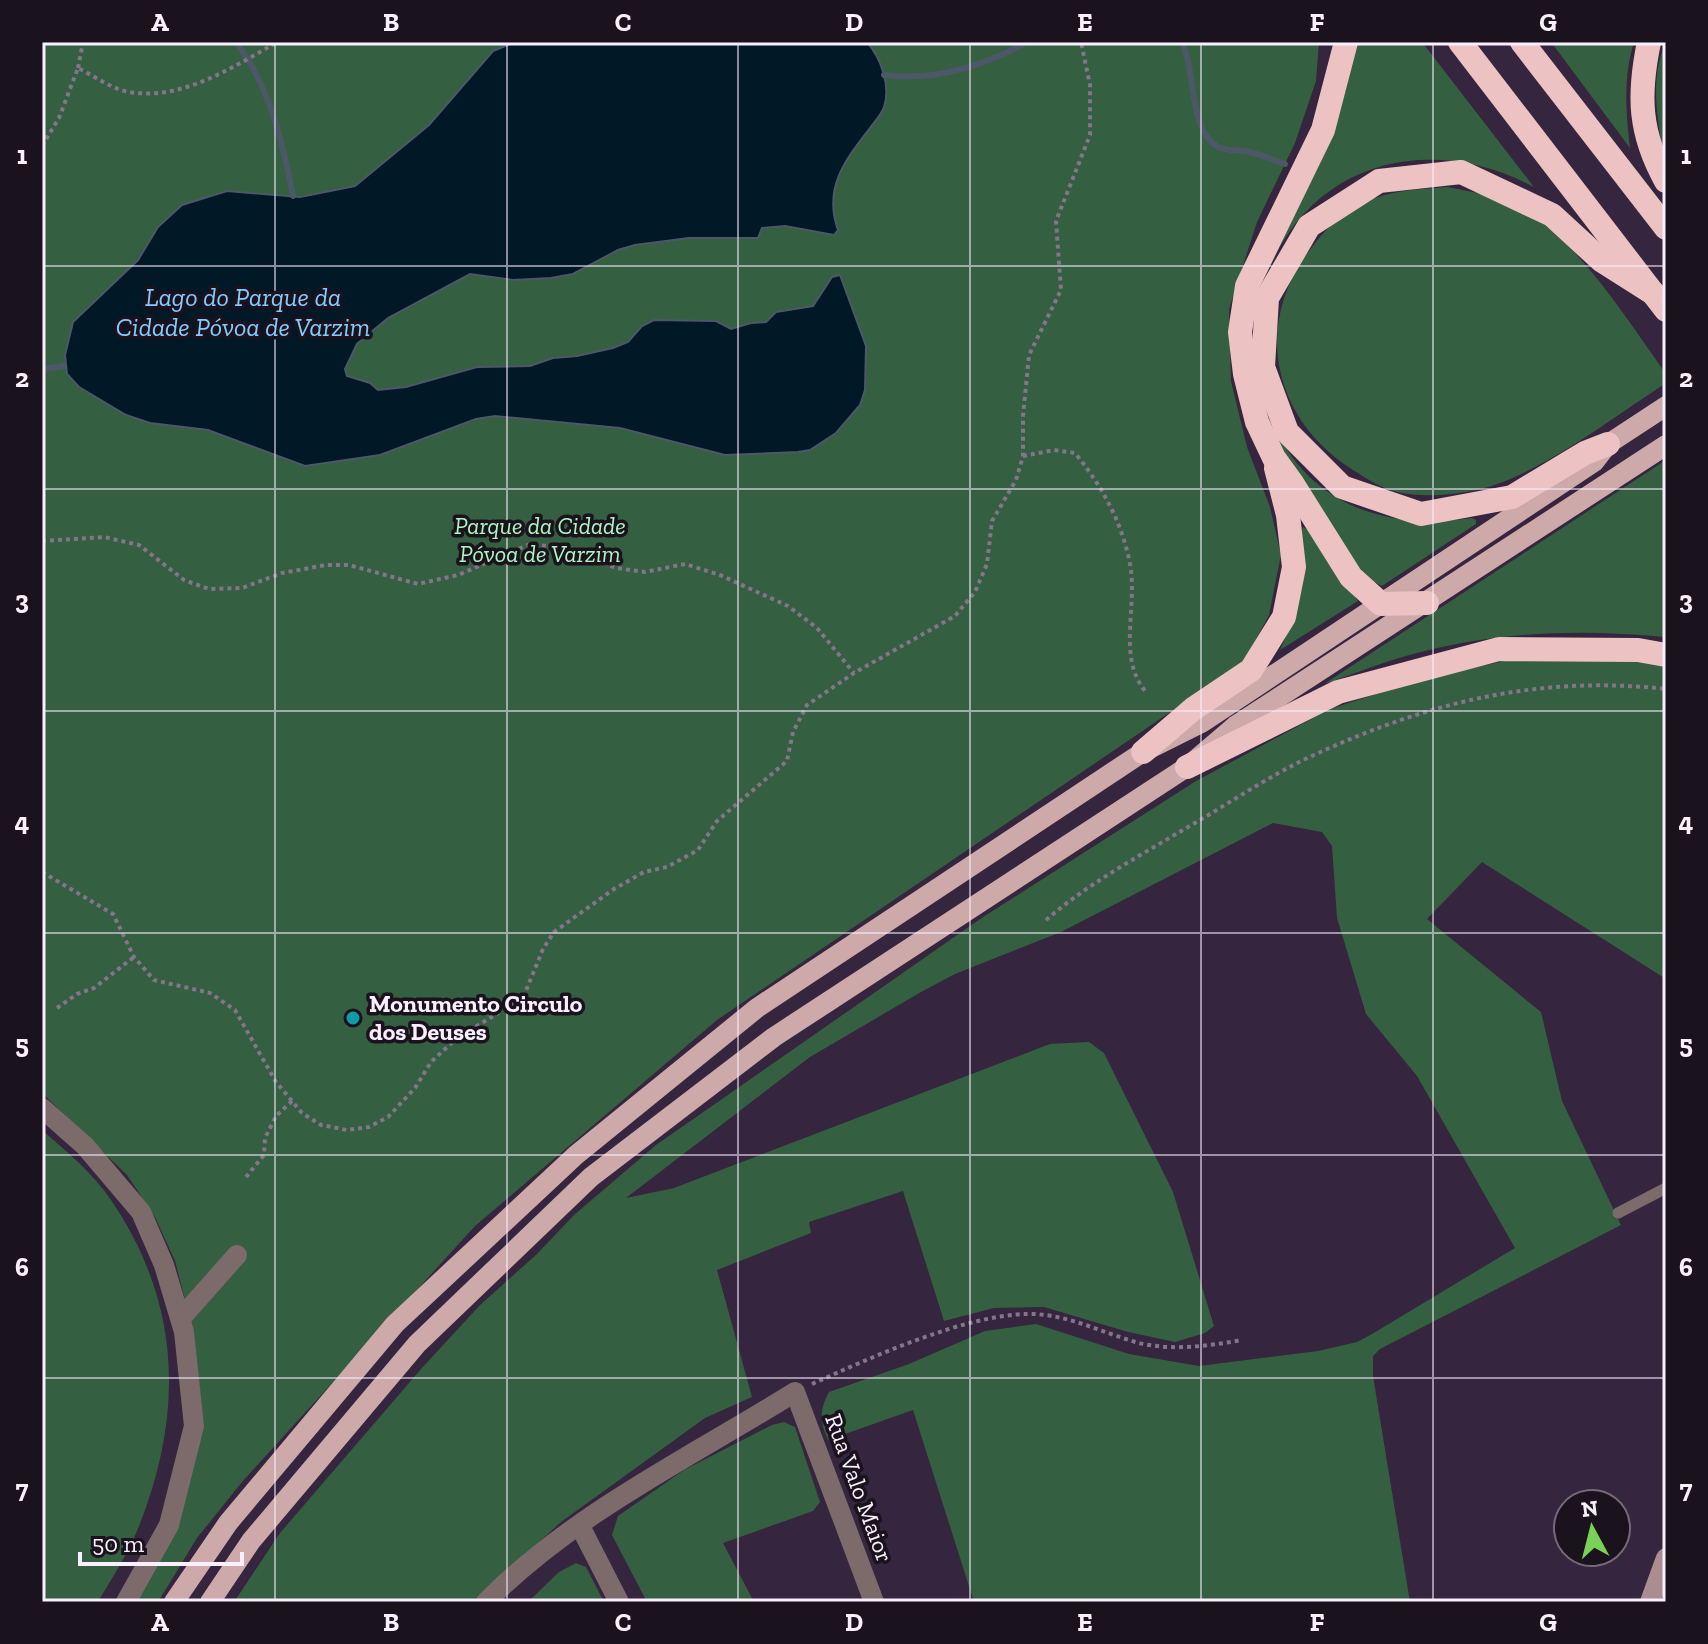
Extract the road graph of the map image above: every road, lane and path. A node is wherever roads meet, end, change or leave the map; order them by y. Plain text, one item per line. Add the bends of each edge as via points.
1 (83, 42) edge
2 (278, 42) edge
3 (1081, 42) edge
4 (1346, 42) edge
5 (1460, 42) edge
6 (1522, 42) edge
7 (1649, 42) edge
8 (78, 68) junction
9 (42, 146) edge
10 (1666, 181) edge
11 (1666, 228) edge
12 (1660, 302) edge
13 (1659, 410) edge
14 (1608, 444) junction
15 (1666, 445) edge
16 (1023, 456) junction
17 (1274, 458) junction
18 (42, 541) edge
19 (1427, 603) junction
20 (1381, 604) junction
21 (1666, 655) edge
22 (854, 673) junction
23 (1666, 689) edge
24 (1145, 691) dead end
25 (1143, 752) junction
26 (1187, 767) junction
27 (42, 872) edge
28 (1046, 920) dead end
29 (134, 957) junction
30 (57, 1008) dead end
31 (292, 1101) junction
32 (42, 1108) edge
33 (246, 1177) dead end
34 (1666, 1188) edge
35 (1618, 1213) dead end
36 (237, 1255) dead end
37 (181, 1318) junction
38 (1242, 1340) dead end
39 (795, 1392) junction
40 (580, 1526) junction
41 (1666, 1558) edge
42 (126, 1602) edge
43 (174, 1602) edge
44 (210, 1602) edge
45 (486, 1602) edge
46 (619, 1602) edge
47 (874, 1602) edge
48 (1650, 1602) edge

1 - 8 path
2 - 8 path via 169,93 126,92
3 - 16 path via 1090,85 1090,135 1056,221 1061,290 1029,355
4 - 17 highway via 1323,130 1247,286 1240,332 1245,374 1257,422
5 - 12 highway
6 - 11 highway
7 - 10 highway via 1641,80 1644,122
8 - 9 path
12 - 14 highway via 1601,260 1552,215 1461,172 1379,181 1309,226 1267,298 1263,367 1287,432 1342,487 1421,514 1512,497
13 - 14 main road
14 - 20 main road via 1594,462
15 - 19 main road
16 - 22 path via 1016,480 992,521 987,564 975,592 955,616
16 - 24 path via 1054,450 1075,453 1100,485 1130,564 1129,660
17 - 20 highway via 1351,577
17 - 25 highway via 1294,567 1284,617 1251,670 1193,709
18 - 22 path via 104,537 139,545 184,580 209,589 242,588 326,565 349,565 418,584 458,575 530,544 564,548 616,568 645,572 685,564 788,606 817,628
19 - 20 highway
19 - 26 main road via 1235,726
20 - 25 main road via 1203,722
21 - 26 highway via 1499,649 1338,692
22 - 31 path via 807,705 793,732 787,761 717,821 698,850 624,883 554,932 523,998 457,1038 388,1117 347,1130 321,1125
23 - 28 path via 1586,684 1521,689 1462,700 1387,725 1273,777 1103,879
25 - 43 main road via 757,1008 576,1155 395,1324 228,1523
26 - 44 main road via 774,1037 591,1177 417,1344 251,1541
27 - 29 path via 113,914
29 - 30 path
29 - 31 path via 154,980 210,993 235,1010
31 - 33 path via 276,1116 265,1138 264,1155
32 - 37 street via 85,1146 141,1212
34 - 35 lane
36 - 37 street
37 - 42 street via 194,1426 169,1525
38 - 39 path via 1168,1348 1028,1313 943,1331
39 - 40 street
39 - 47 street, Rua Valo Maior
40 - 45 street via 516,1572
40 - 46 street
41 - 48 street

